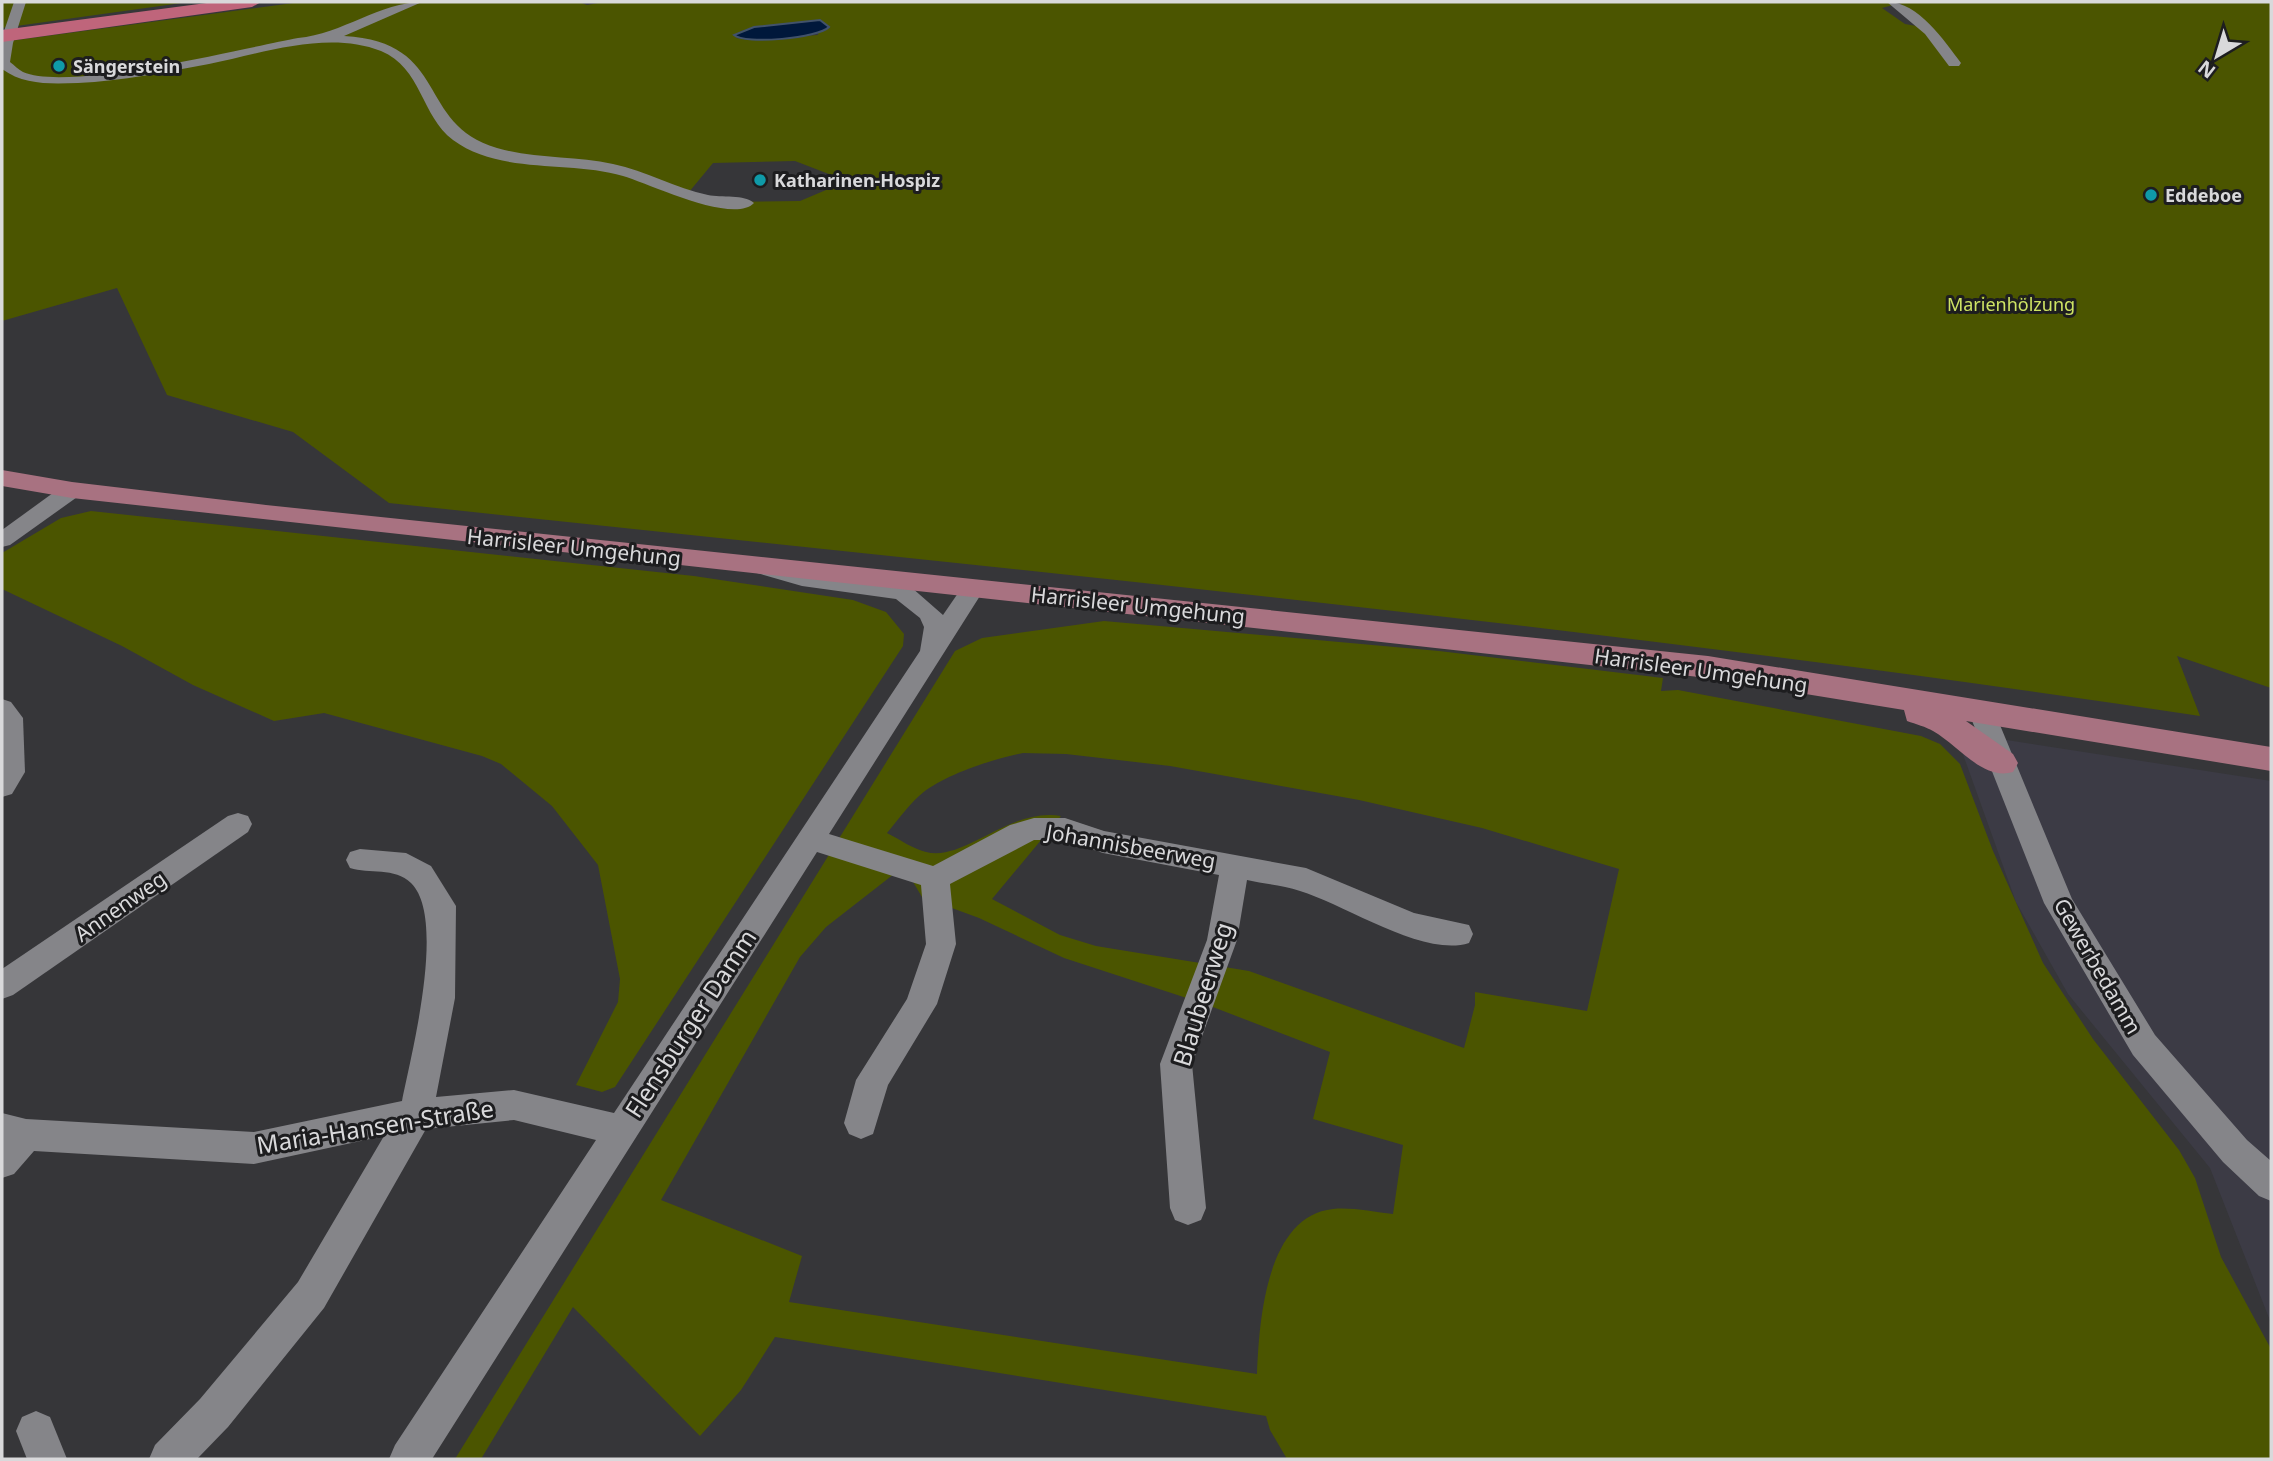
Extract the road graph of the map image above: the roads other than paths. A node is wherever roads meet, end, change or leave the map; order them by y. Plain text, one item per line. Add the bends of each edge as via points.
1 (20, 2) edge
2 (223, 2) edge
3 (252, 2) edge
4 (416, 2) edge
5 (1893, 2) edge
6 (6, 34) edge
7 (327, 38) junction
8 (1954, 63) dead end
9 (746, 203) dead end
10 (2, 478) edge
11 (72, 490) junction
12 (2, 540) edge
13 (763, 567) junction
14 (973, 588) junction
15 (931, 651) junction
16 (1867, 695) junction
17 (2, 708) edge
18 (1982, 713) junction
19 (2271, 759) edge
20 (2001, 763) junction
21 (2, 787) edge
22 (238, 824) dead end
23 (810, 839) junction
24 (360, 860) dead end
25 (1235, 865) junction
26 (934, 878) junction
27 (1458, 934) dead end
28 (2, 986) edge
29 (415, 1115) junction
30 (861, 1123) dead end
31 (620, 1130) junction
32 (14, 1132) edge
33 (2, 1162) edge
34 (2271, 1184) edge
35 (1188, 1208) dead end
36 (169, 1459) edge
37 (409, 1459) edge

1 - 6 street
2 - 6 highway
3 - 6 highway
4 - 7 street
5 - 8 street via 1929,31
6 - 7 street via 3,57 8,69 70,81
7 - 9 street via 374,44 403,56 425,84 442,122 474,145 623,171 710,203
10 - 11 main road, Harrisleer Umgehung
11 - 12 street
11 - 13 main road, Harrisleer Umgehung
13 - 14 main road, Harrisleer Umgehung
13 - 15 street via 802,579 903,592 931,614 936,627
14 - 15 street, Flensburger Damm
14 - 16 main road, Harrisleer Umgehung via 1708,667
15 - 23 street, Flensburger Damm
16 - 18 main road, Harrisleer Umgehung
16 - 20 main road via 1944,722
17 - 21 street via 10,718 11,772
18 - 19 main road, Harrisleer Umgehung
18 - 20 street, Gewerbedamm
20 - 34 street, Gewerbedamm via 2059,903 2144,1045 2235,1151
22 - 28 street, Annenweg
23 - 26 street
23 - 31 street, Flensburger Damm
24 - 29 street via 396,861 421,874 441,906 439,999
25 - 26 street, Johannisbeerweg via 1155,853 1065,830 1034,829 1004,839
25 - 27 street, Johannisbeerweg via 1306,880 1413,925
25 - 35 street, Blaubeerweg via 1222,940 1176,1064
26 - 30 street via 941,944 920,1003 873,1080
29 - 31 street, Maria-Hansen-Straße via 514,1105
29 - 32 street, Maria-Hansen-Straße via 254,1147
29 - 36 street via 311,1295 214,1413
31 - 37 street, Flensburger Damm
32 - 33 street

